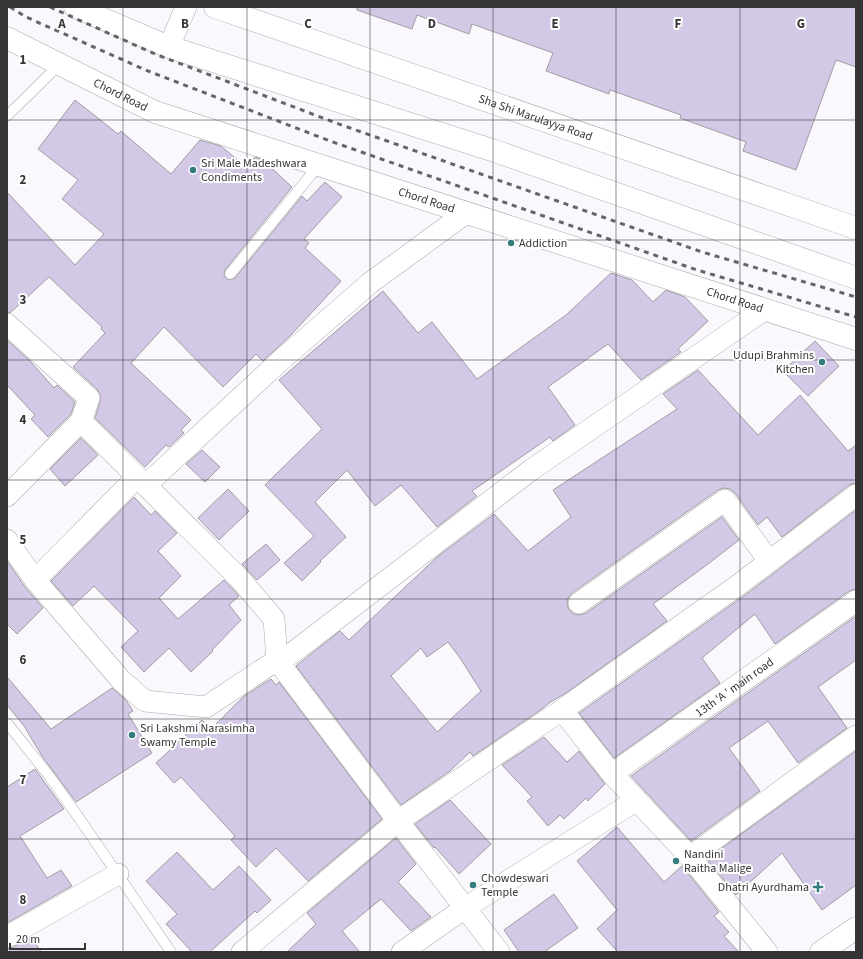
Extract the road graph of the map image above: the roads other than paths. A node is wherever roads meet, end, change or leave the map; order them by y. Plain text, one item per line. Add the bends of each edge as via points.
1 (75, 7) edge
2 (186, 7) edge
3 (215, 7) edge
4 (7, 38) edge
5 (169, 47) junction
6 (60, 64) junction
7 (7, 116) edge
8 (319, 165) junction
9 (466, 213) junction
10 (856, 228) edge
11 (230, 274) dead end
12 (856, 278) edge
13 (764, 310) junction
14 (7, 324) edge
15 (856, 339) edge
16 (81, 421) junction
17 (142, 481) junction
18 (8, 494) edge
19 (856, 495) edge
20 (7, 540) edge
21 (769, 562) junction
22 (35, 580) junction
23 (856, 601) edge
24 (579, 603) dead end
25 (277, 660) junction
26 (562, 710) junction
27 (7, 723) edge
28 (856, 736) edge
29 (612, 774) junction
30 (637, 800) junction
31 (398, 821) junction
32 (690, 857) junction
33 (118, 874) junction
34 (465, 908) junction
35 (856, 928) edge
36 (7, 937) edge
37 (831, 949) edge
38 (171, 952) edge
39 (242, 952) edge
40 (402, 952) edge
41 (499, 952) edge
42 (767, 952) edge

1 - 5 main road
2 - 5 street
3 - 10 main road, Sha Shi Marulayya Road
4 - 6 main road, Chord Road
5 - 12 main road via 495,151
6 - 7 lane
6 - 8 main road, Chord Road via 155,112
8 - 9 main road, Chord Road
8 - 11 lane
9 - 13 main road, Chord Road
9 - 17 street via 370,283
13 - 15 main road, Chord Road
13 - 25 street via 531,470 291,654
14 - 16 street via 89,398
16 - 17 street
16 - 18 street
17 - 22 street
17 - 25 street via 240,578 274,619
19 - 21 street
20 - 22 street
21 - 24 street via 725,500
21 - 26 street
22 - 25 street via 121,680 145,701 206,707
23 - 29 street, 13th 'A ' main road
25 - 31 street
26 - 29 street
26 - 31 street
27 - 33 lane via 50,777
28 - 32 street
29 - 30 street
30 - 32 street
30 - 34 street
31 - 34 street
31 - 39 street
32 - 42 street
33 - 36 street
33 - 38 lane
34 - 40 street
34 - 41 street
35 - 37 main road

